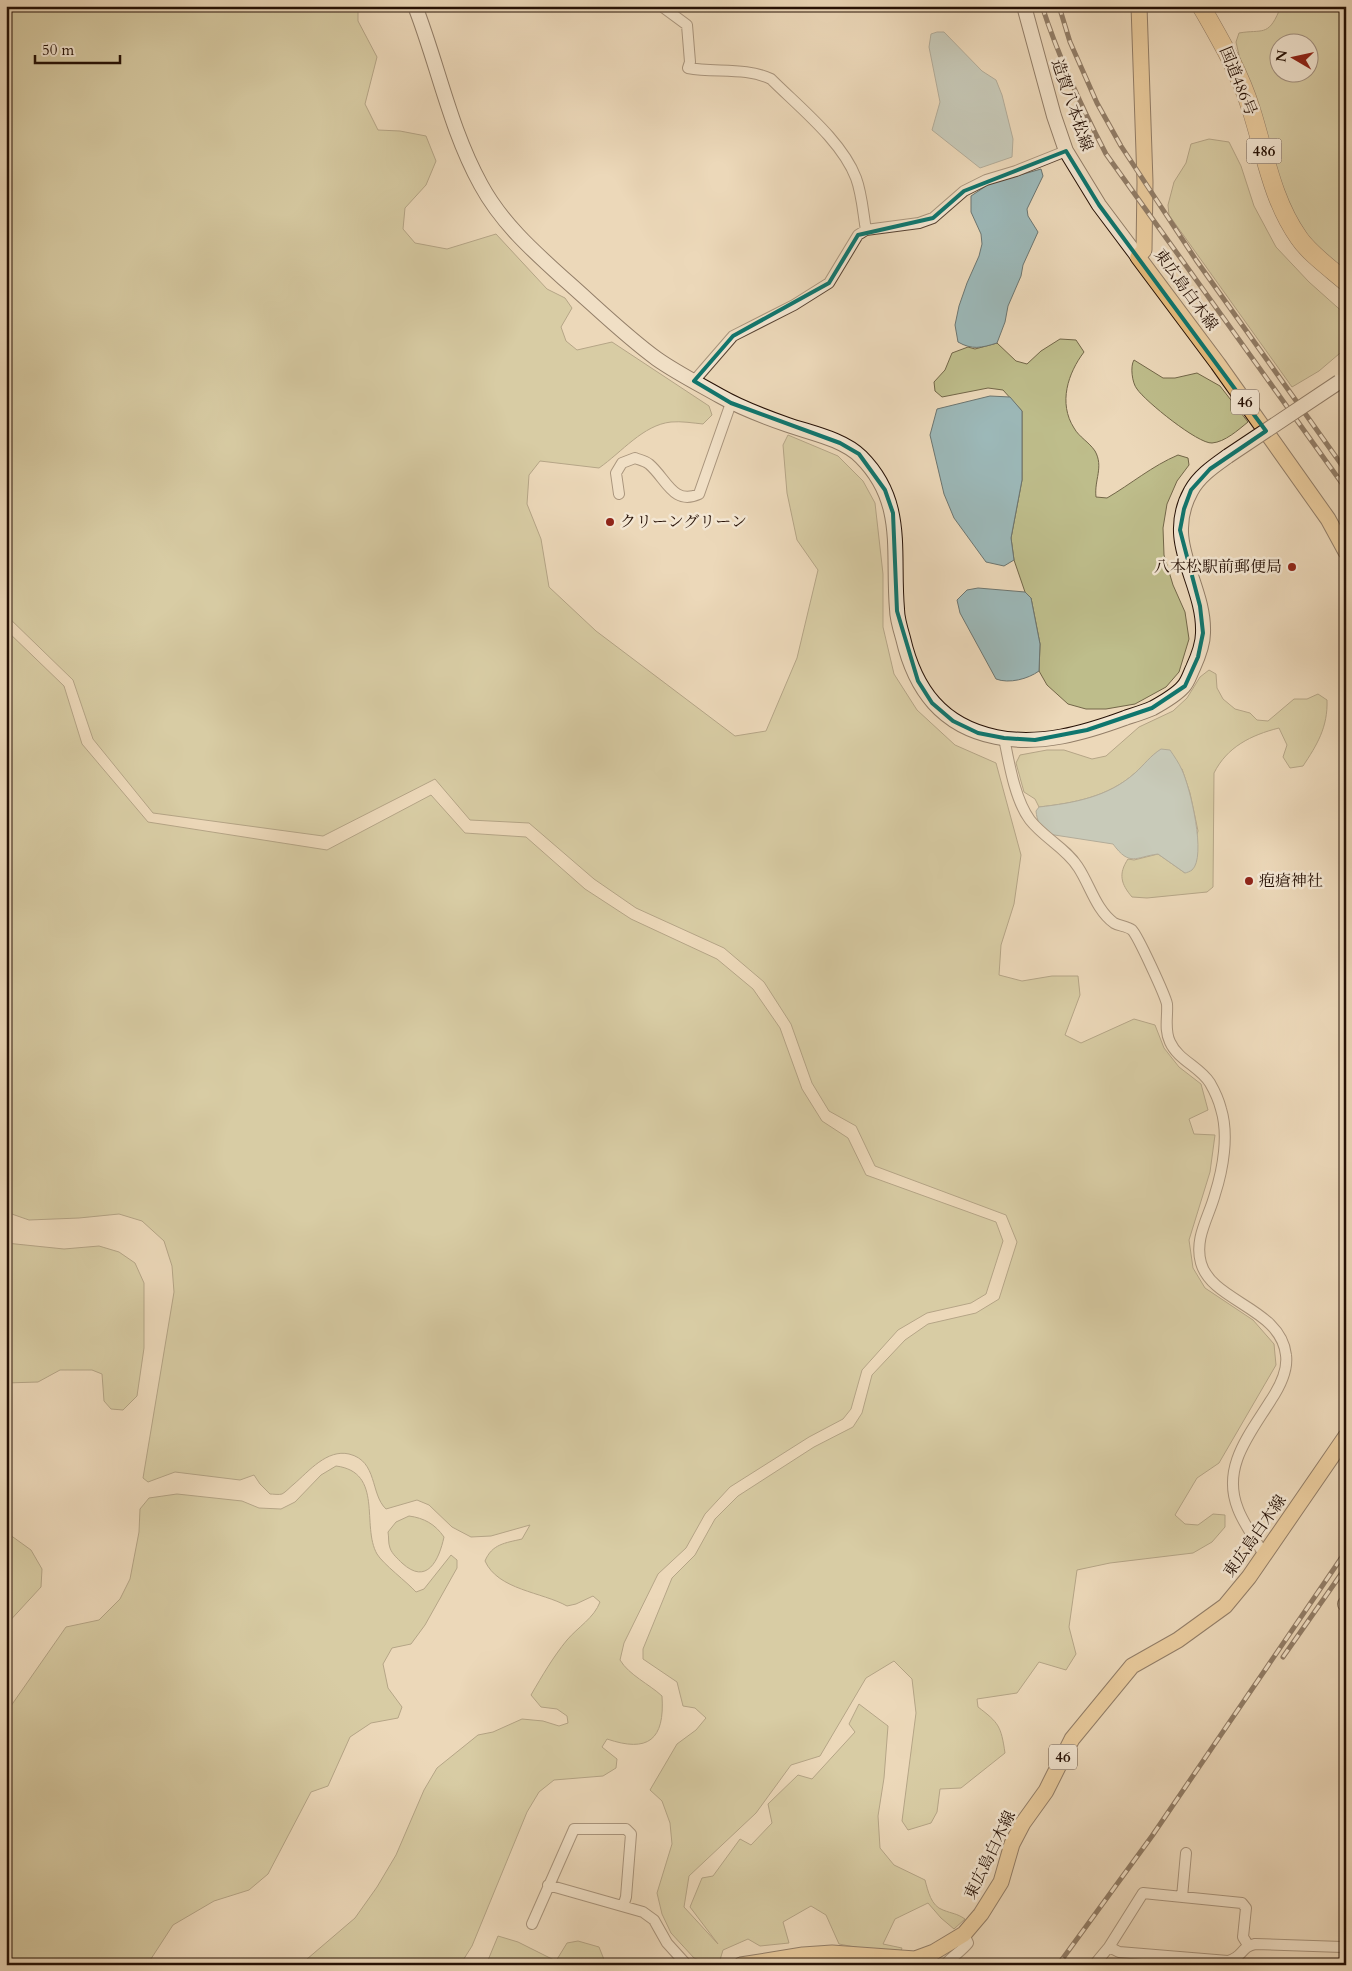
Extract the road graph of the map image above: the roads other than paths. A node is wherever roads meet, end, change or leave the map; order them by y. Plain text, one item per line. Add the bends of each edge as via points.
1 (415, 6) edge
2 (665, 6) edge
3 (1024, 6) edge
4 (1139, 6) edge
5 (1201, 6) edge
6 (1066, 151) junction
7 (866, 230) junction
8 (1138, 257) junction
9 (1346, 282) edge
10 (1342, 379) edge
11 (694, 381) junction
12 (731, 403) junction
13 (619, 494) dead end
14 (1346, 552) edge
15 (1004, 738) junction
16 (1346, 1436) edge
17 (1264, 1555) junction
18 (1186, 1853) dead end
19 (548, 1885) junction
20 (1182, 1897) junction
21 (623, 1906) junction
22 (532, 1924) dead end
23 (964, 1934) junction
24 (1248, 1945) junction
25 (1109, 1946) junction
26 (1346, 1946) edge
27 (687, 1965) edge
28 (741, 1965) edge
29 (946, 1965) edge
30 (1094, 1965) edge

1 - 11 street via 469,161 482,188 502,217 528,246 630,338 660,362
2 - 7 street via 687,25 688,68 761,74 771,79 837,146 857,180
3 - 6 street, 造賀八本松線
4 - 8 main road, 東広島白木線 via 1145,182 1144,250
5 - 9 highway, 国道486号 / 486 via 1230,56 1251,108 1277,198 1287,219 1300,239
6 - 7 street via 964,191 933,218
6 - 8 street, 造賀八本松線
7 - 11 street via 858,235 829,283 733,336
8 - 14 main road, 東広島白木線 / 46 via 1328,519
10 - 15 street, bridge via 1210,469 1191,490 1180,530 1184,557 1200,606 1203,634 1198,657 1185,686 1152,708 1087,730 1035,740
11 - 12 street
12 - 13 street via 699,494 690,498 678,496 649,464 635,458 622,463 616,473
12 - 15 street via 840,443 858,454 874,472 893,513 897,611 906,655 918,681 932,703 953,721 978,733
15 - 17 street via 1022,807 1031,821 1077,866 1098,905 1114,923 1132,930 1167,1003 1166,1023 1170,1042 1181,1057 1209,1081 1221,1109 1225,1131 1222,1163 1200,1236 1200,1262 1206,1275 1221,1289 1269,1322 1280,1337 1286,1355 1283,1375 1275,1393 1244,1442 1234,1465 1232,1486 1238,1509
16 - 17 main road, 東広島白木線 / 46
17 - 23 main road, 東広島白木線 / 46 via 1225,1606 1178,1640 1132,1666 1072,1739 1046,1791 1012,1844 1001,1882
18 - 20 street
19 - 21 street
19 - 21 street via 574,1829 626,1829 631,1834
19 - 22 street
20 - 24 street via 1242,1903 1246,1908 1243,1936
20 - 25 street via 1144,1893
21 - 27 street via 643,1912 654,1920 666,1943
23 - 28 main road, 東広島白木線 / 46 via 915,1960 832,1953
23 - 29 street via 968,1943
24 - 25 street via 1237,1959 1228,1961 1120,1952
24 - 26 street
25 - 30 street

